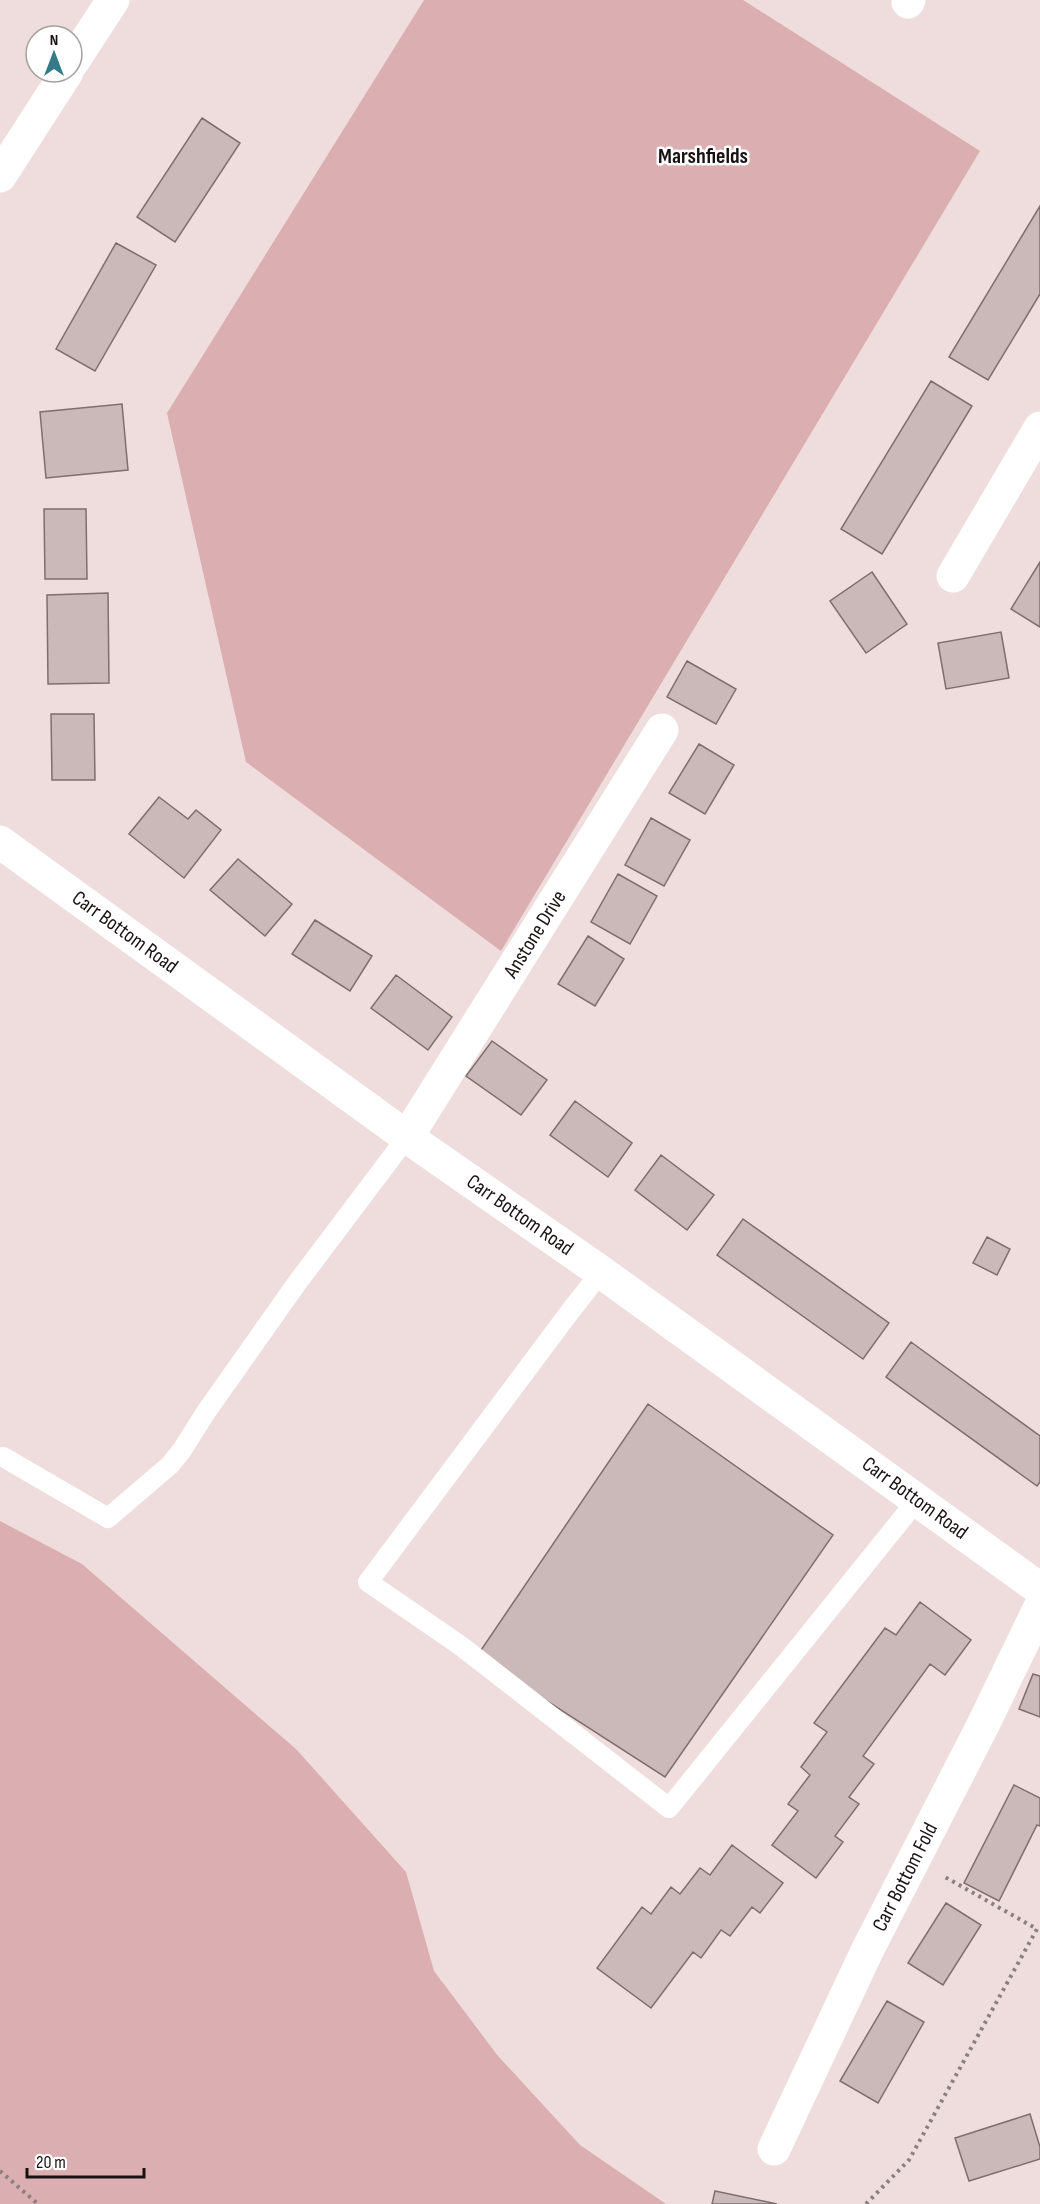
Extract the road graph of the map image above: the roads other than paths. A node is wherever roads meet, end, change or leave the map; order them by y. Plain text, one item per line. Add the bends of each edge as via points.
1 (113, 0) edge
2 (84, 45) edge
3 (59, 84) edge
4 (0, 176) edge
5 (1040, 428) edge
6 (953, 576) dead end
7 (662, 730) dead end
8 (0, 842) edge
9 (407, 1137) junction
10 (601, 1272) junction
11 (3, 1457) dead end
12 (918, 1499) junction
13 (1040, 1588) edge
14 (1040, 1607) edge
15 (774, 2149) dead end

1 - 2 street
3 - 4 street
5 - 6 street
7 - 9 street, Anstone Drive
8 - 9 street, Carr Bottom Road
9 - 10 street, Carr Bottom Road
9 - 11 lane via 297,1283 182,1450 108,1518
10 - 12 street, Carr Bottom Road
10 - 12 lane via 368,1582 461,1646 669,1808
12 - 13 street, Carr Bottom Road
14 - 15 street, Carr Bottom Fold

